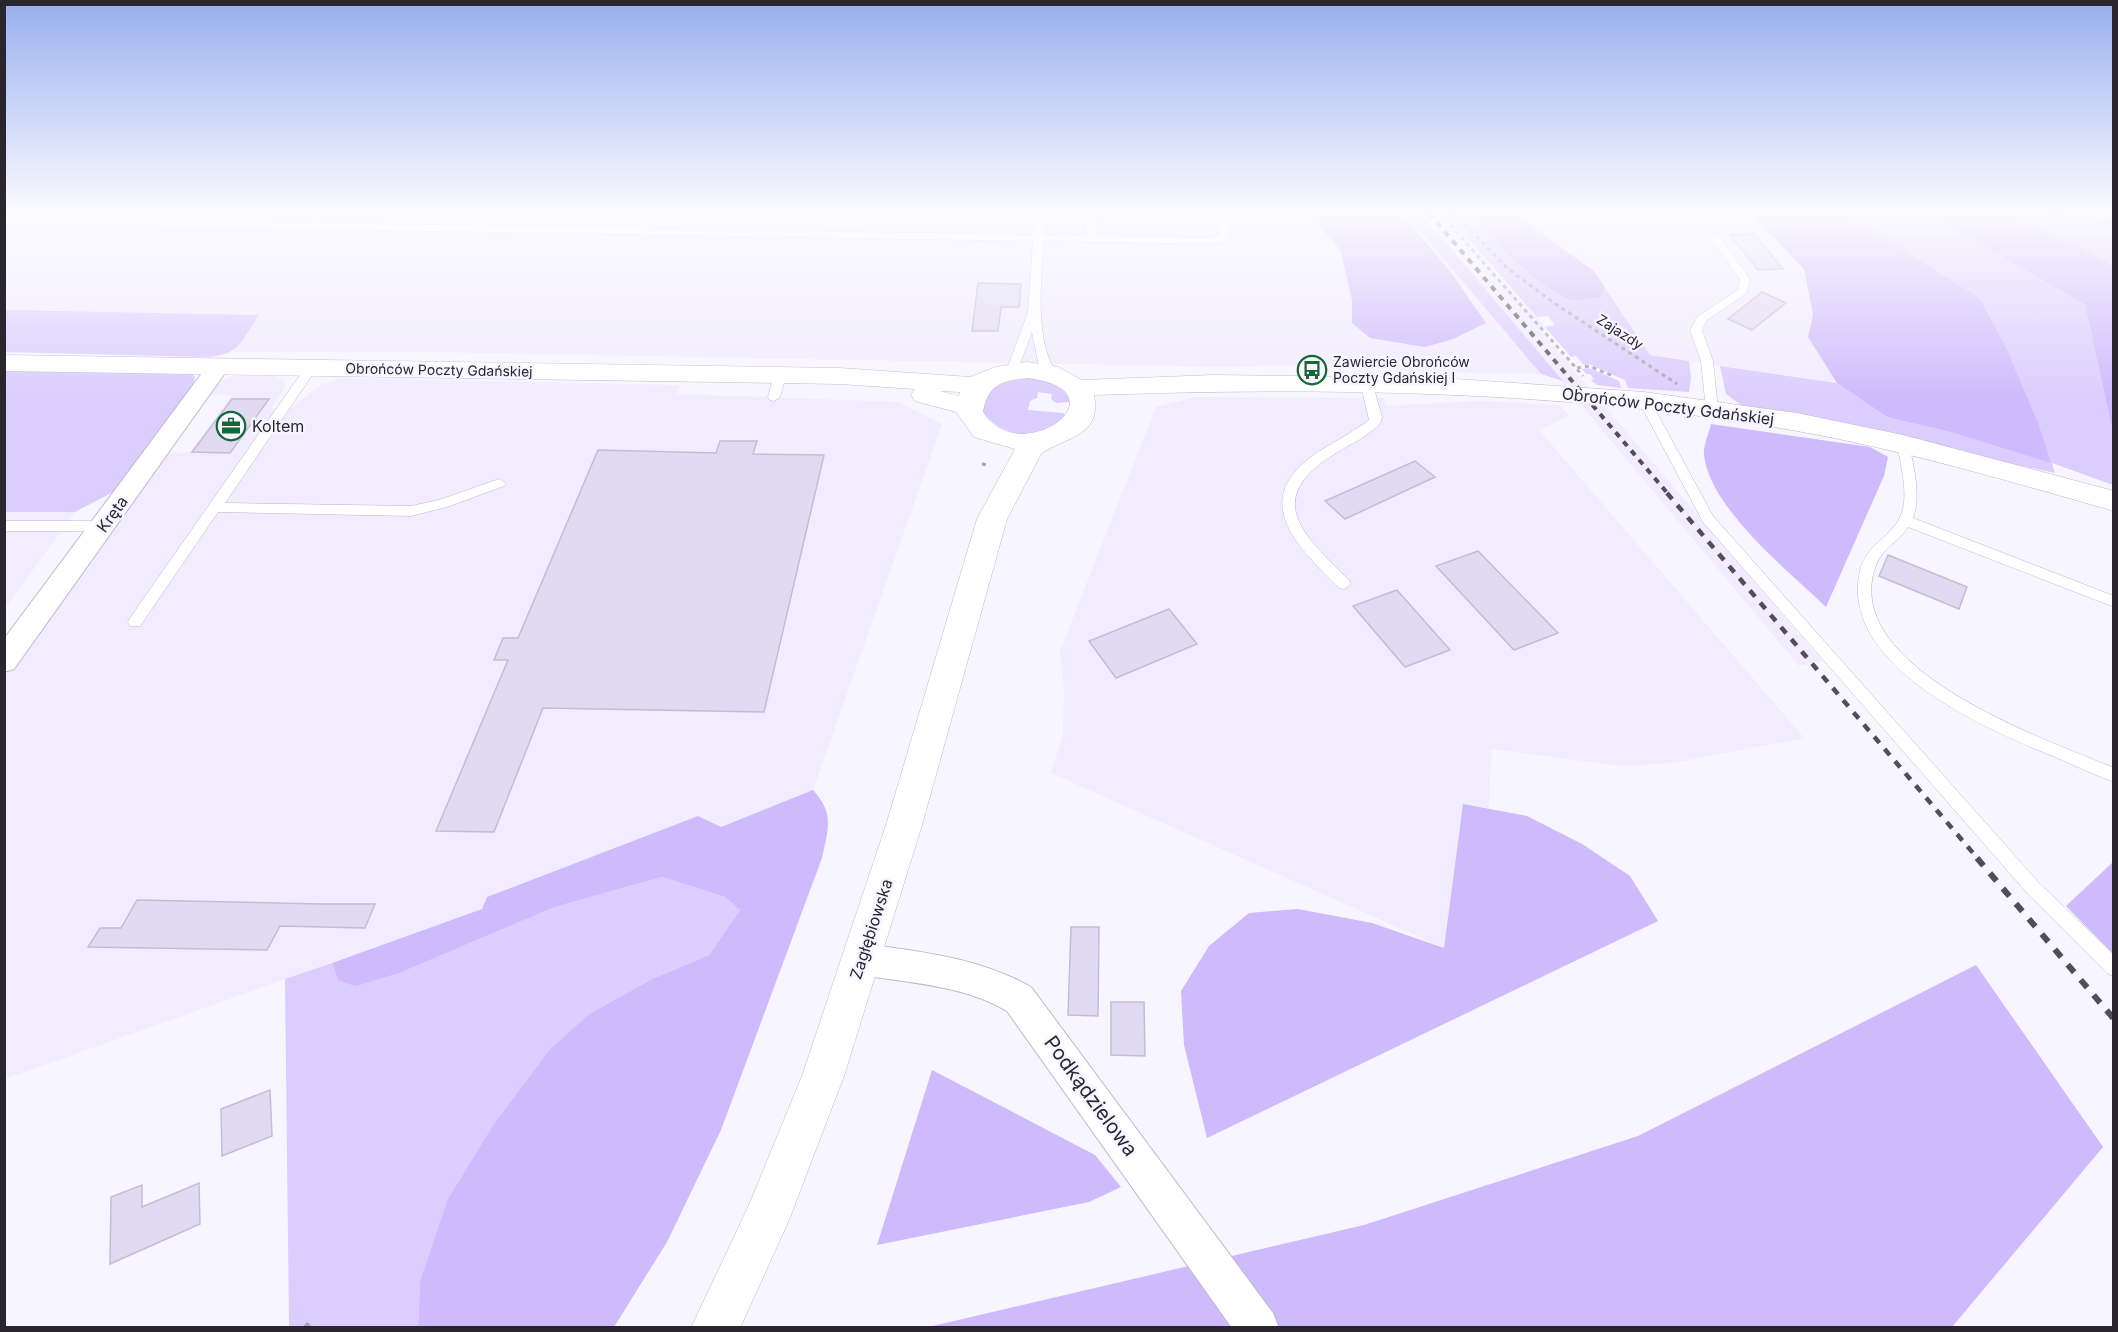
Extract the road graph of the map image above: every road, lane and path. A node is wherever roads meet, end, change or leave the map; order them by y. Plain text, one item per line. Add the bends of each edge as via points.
1 (1036, 275) edge
2 (1495, 275) edge
3 (1517, 275) edge
4 (1742, 275) edge
5 (1034, 312) junction
6 (4, 363) edge
7 (219, 366) junction
8 (311, 368) junction
9 (1577, 369) junction
10 (1051, 373) junction
11 (994, 378) junction
12 (873, 380) junction
13 (1622, 380) dead end
14 (1589, 383) dead end
15 (1367, 385) junction
16 (1080, 398) junction
17 (1644, 400) junction
18 (1680, 405) junction
19 (1712, 409) junction
20 (969, 412) junction
21 (993, 435) junction
22 (1040, 441) junction
23 (1903, 444) junction
24 (982, 464) dead end
25 (988, 465) dead end
26 (499, 483) dead end
27 (2114, 501) edge
28 (215, 507) junction
29 (992, 519) junction
30 (1906, 521) junction
31 (4, 526) edge
32 (103, 526) junction
33 (1344, 584) dead end
34 (2114, 602) edge
35 (135, 622) dead end
36 (4, 662) edge
37 (2114, 775) edge
38 (861, 959) junction
39 (2114, 968) edge
40 (310, 1322) dead end
41 (305, 1328) edge
42 (715, 1328) edge
43 (1258, 1328) edge

1 - 5 lane
2 - 9 path
3 - 18 path, Zajazdy via 1667,375 1680,386
4 - 19 lane via 1743,291 1702,318 1696,330 1707,361
5 - 10 lane via 1045,367
5 - 11 lane via 1014,366
6 - 7 main road, Obrońców Poczty Gdańskiej
7 - 8 main road, Obrońców Poczty Gdańskiej
7 - 32 street, Kręta
8 - 12 main road, Obrońców Poczty Gdańskiej via 777,386 840,376
8 - 28 lane
9 - 13 path via 1589,366
9 - 14 path
10 - 11 main road via 1023,370
10 - 16 main road via 1066,380
11 - 12 main road, Obrońców Poczty Gdańskiej via 970,385
11 - 20 main road via 972,393
12 - 20 main road, Obrońców Poczty Gdańskiej via 958,404
15 - 16 main road, Obrońców Poczty Gdańskiej via 1214,382
15 - 17 main road, Obrońców Poczty Gdańskiej via 1503,389
15 - 33 lane via 1375,422 1302,471 1286,508 1297,535
16 - 22 main road via 1074,425
17 - 18 main road, Obrońców Poczty Gdańskiej
17 - 39 lane via 1708,519 2033,888
18 - 19 main road, Obrońców Poczty Gdańskiej
19 - 23 main road, Obrońców Poczty Gdańskiej
20 - 21 main road via 974,422
21 - 22 main road via 1011,441
21 - 29 main road, Zagłębiowska
22 - 29 main road, Zagłębiowska via 1030,448
23 - 27 main road, Obrońców Poczty Gdańskiej
23 - 30 lane via 1910,482
24 - 25 path
26 - 28 lane via 411,511
28 - 35 lane
29 - 38 main road, Zagłębiowska
30 - 34 lane
30 - 37 lane via 1879,548 1868,567 1865,591 1869,615 1905,665 1936,691 1974,713
31 - 32 lane
32 - 36 street, Kręta
38 - 42 main road, Zagłębiowska via 823,1077 766,1220
38 - 43 street, Podkądzielowa via 976,979 1019,999
40 - 41 path

